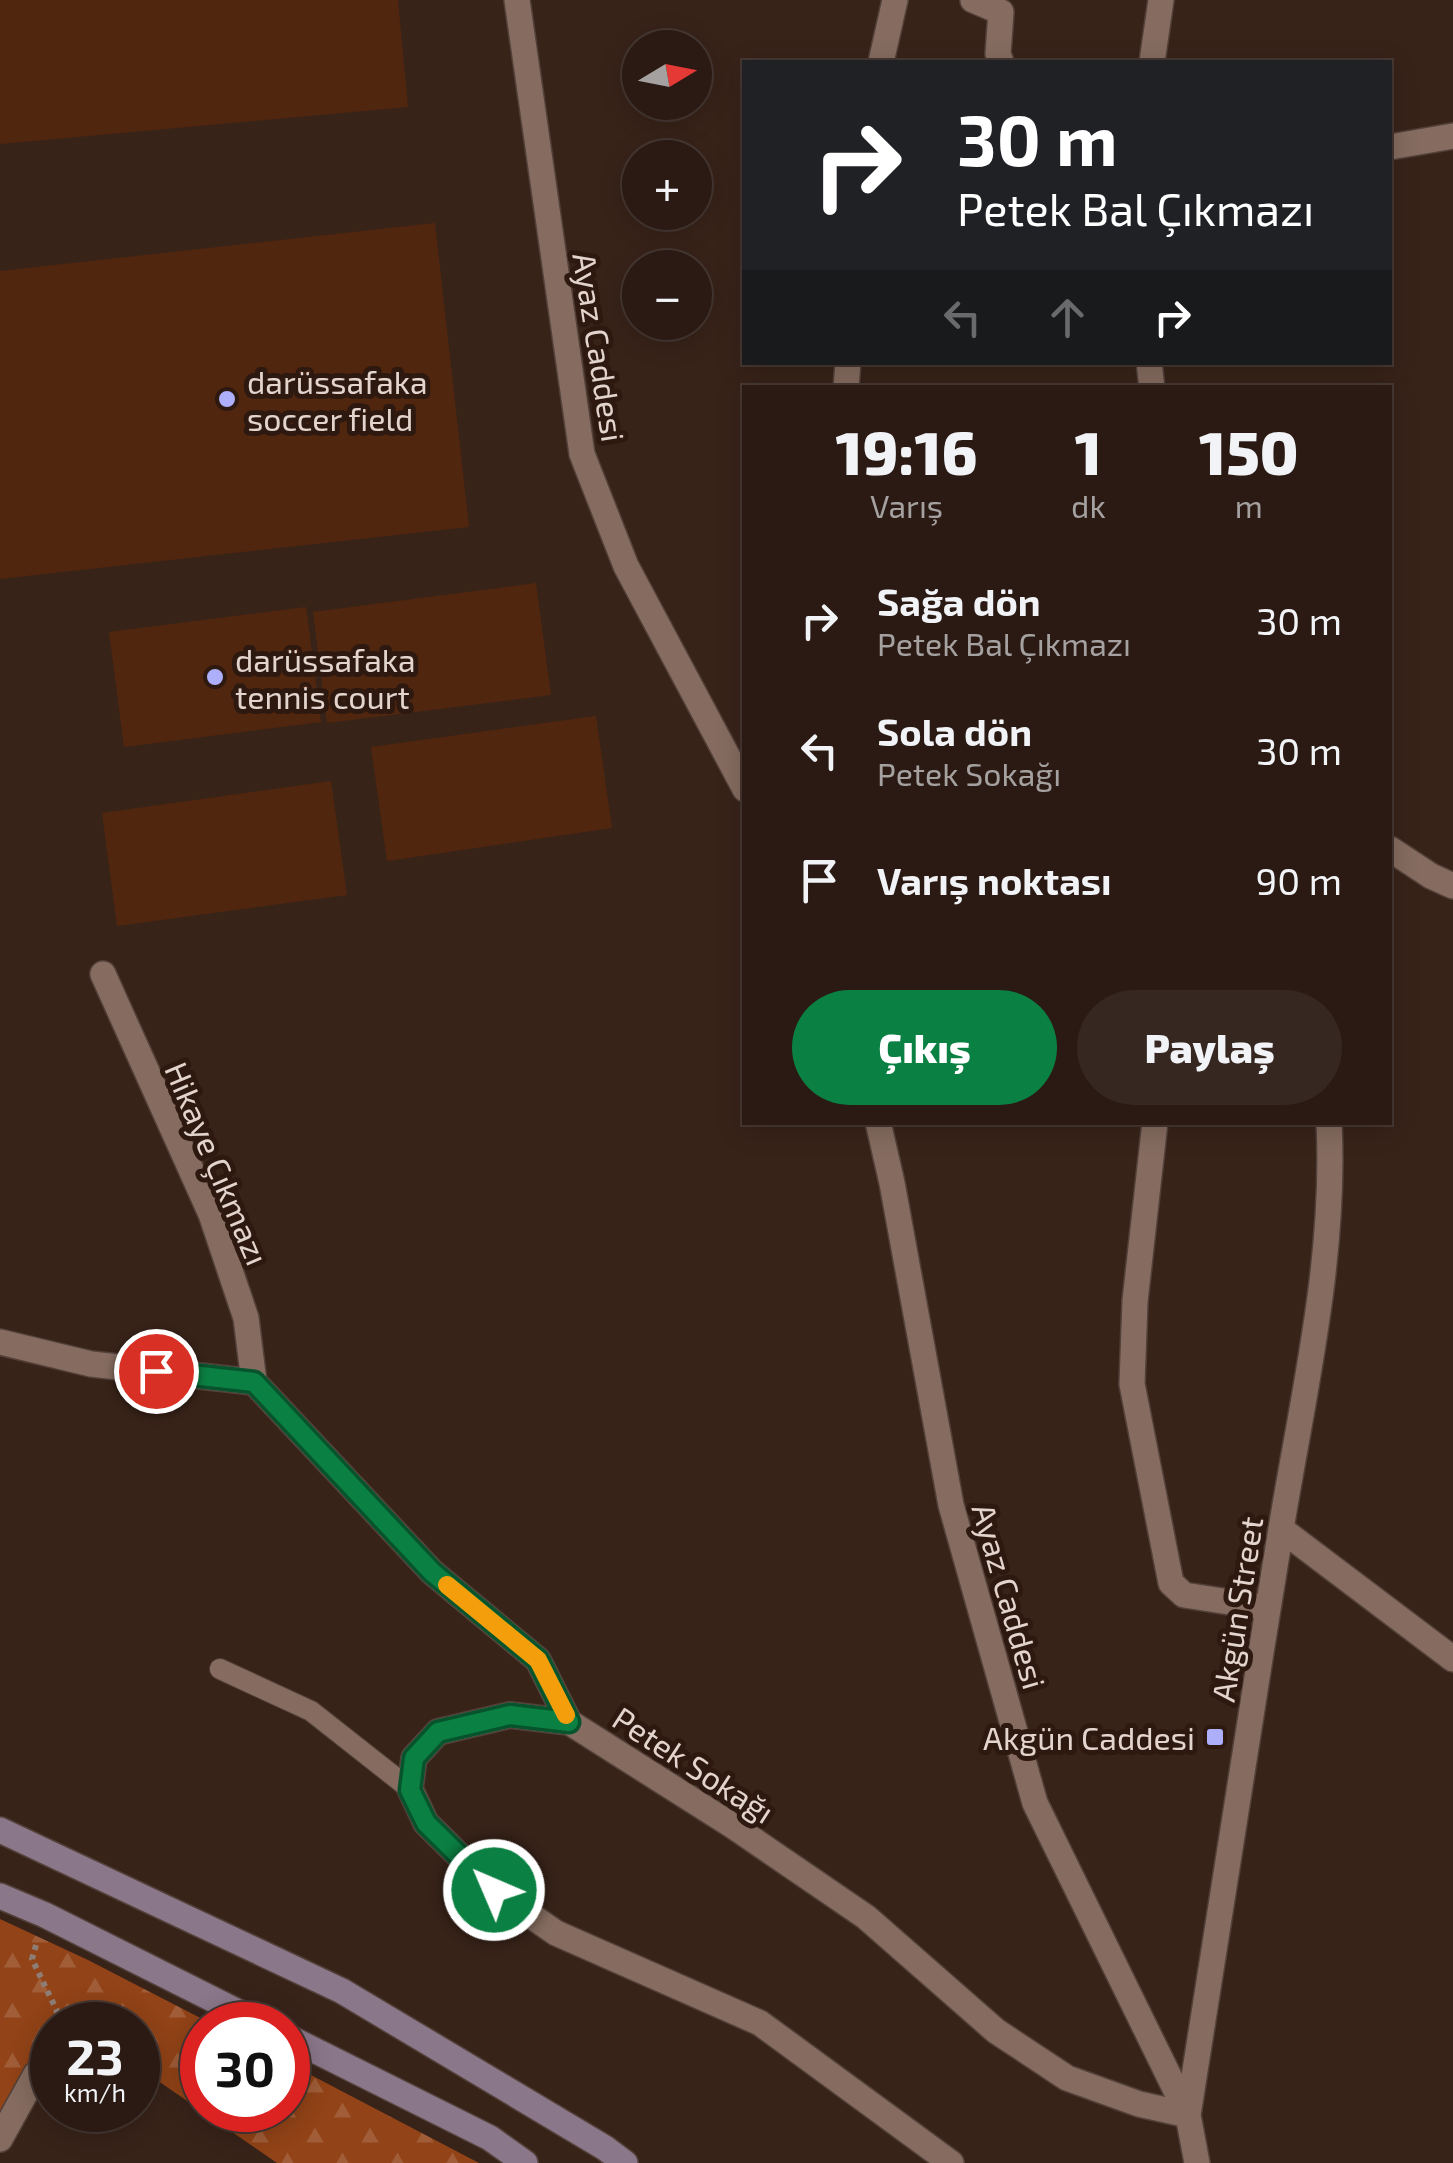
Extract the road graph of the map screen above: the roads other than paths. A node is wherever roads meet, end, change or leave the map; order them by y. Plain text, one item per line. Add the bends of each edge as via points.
1 (517, 0) edge
2 (894, 0) edge
3 (973, 0) edge
4 (1161, 0) edge
5 (880, 60) edge
6 (1000, 60) edge
7 (1152, 60) edge
8 (1453, 136) edge
9 (1392, 147) edge
10 (742, 783) edge
11 (1392, 850) edge
12 (1453, 886) edge
13 (103, 974) dead end
14 (879, 1125) edge
15 (1155, 1125) edge
16 (1329, 1125) edge
17 (0, 1342) edge
18 (254, 1382) junction
19 (1281, 1529) junction
20 (1268, 1608) junction
21 (1453, 1659) edge
22 (220, 1669) dead end
23 (569, 1722) junction
24 (410, 1790) junction
25 (0, 1830) edge
26 (0, 1896) edge
27 (218, 2002) edge
28 (310, 2048) edge
29 (30, 2085) edge
30 (1188, 2114) junction
31 (0, 2139) edge
32 (525, 2163) edge
33 (625, 2163) edge
34 (951, 2163) edge
35 (1196, 2163) edge

1 - 10 street, Ayaz Caddesi via 582,454 626,566
2 - 5 street
3 - 6 street via 1001,12
4 - 7 street
8 - 9 street
11 - 12 street
13 - 18 street, Hikaye Çıkmazı via 211,1214 246,1318
14 - 30 street, Ayaz Caddesi via 950,1505 1034,1803
15 - 20 street via 1132,1384 1171,1583 1184,1595
16 - 19 street, Akgün Street via 1321,1297
17 - 18 street via 91,1364
18 - 23 street, Petek Sokağı via 432,1572 538,1660
19 - 20 street, Akgün Street
19 - 21 street
20 - 30 street, Akgün Street
22 - 24 lane via 311,1711
23 - 24 street via 510,1715 438,1732 414,1758
23 - 30 street, Petek Sokağı via 866,1917 996,2031 1067,2078
24 - 34 street via 426,1823 494,1890 556,1933 760,2023
25 - 33 main road via 342,1991
26 - 27 main road
28 - 32 main road via 490,2138
29 - 31 street
30 - 35 street, Akgün Street

